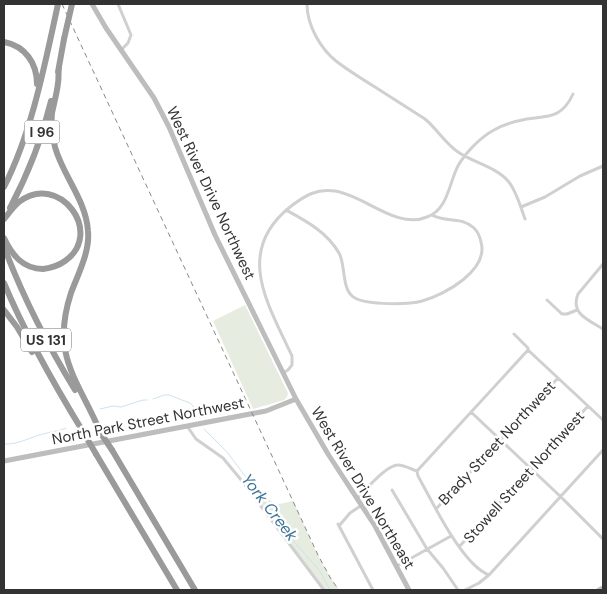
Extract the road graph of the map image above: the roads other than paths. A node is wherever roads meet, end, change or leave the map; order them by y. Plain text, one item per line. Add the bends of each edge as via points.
1 (58, 4) edge
2 (72, 4) edge
3 (92, 4) edge
4 (118, 4) edge
5 (307, 4) edge
6 (4, 42) edge
7 (121, 50) junction
8 (58, 68) junction
9 (573, 94) dead end
10 (35, 102) junction
11 (464, 156) junction
12 (603, 166) edge
13 (4, 186) edge
14 (521, 207) junction
15 (286, 210) junction
16 (432, 216) junction
17 (4, 220) edge
18 (525, 220) dead end
19 (4, 238) edge
20 (4, 246) edge
21 (603, 264) edge
22 (4, 283) edge
23 (547, 300) dead end
24 (4, 310) edge
25 (577, 310) junction
26 (603, 329) edge
27 (514, 334) dead end
28 (528, 350) junction
29 (282, 373) junction
30 (558, 378) junction
31 (54, 384) junction
32 (296, 399) junction
33 (588, 406) junction
34 (471, 412) junction
35 (603, 420) edge
36 (186, 426) junction
37 (100, 431) junction
38 (501, 440) junction
39 (603, 450) edge
40 (4, 461) edge
41 (531, 468) junction
42 (417, 472) junction
43 (392, 490) dead end
44 (560, 497) junction
45 (358, 498) junction
46 (362, 505) junction
47 (436, 509) junction
48 (451, 536) junction
49 (603, 539) edge
50 (459, 547) junction
51 (426, 549) junction
52 (397, 566) junction
53 (488, 575) junction
54 (603, 588) edge
55 (176, 590) edge
56 (195, 590) edge
57 (324, 590) edge
58 (374, 590) edge
59 (409, 590) edge
60 (458, 590) edge
61 (465, 590) edge
62 (598, 590) edge

1 - 10 highway, I 96
2 - 8 highway, I 96, bridge
3 - 7 main road, West River Drive Northwest
4 - 7 street via 131,35
5 - 11 street via 314,33 335,60 425,119
6 - 10 highway via 24,51 33,64 36,73
7 - 29 main road, West River Drive Northwest via 169,127 215,234
8 - 17 highway, I 96 via 37,147
8 - 37 highway via 52,114 53,138 59,158 85,211 88,233 85,256 67,308 64,349 70,371
9 - 11 street via 570,102 554,115 508,123 494,130
10 - 13 highway, I 96
11 - 14 street via 508,181
11 - 16 street via 443,204
12 - 14 street
14 - 18 street
15 - 16 street via 303,197 323,190 344,193 393,216 406,219
15 - 16 street via 327,237 339,253 349,294 371,302 423,301 450,290 475,267 482,249 477,231 465,222
15 - 29 street via 264,239 259,264 260,280 268,304 292,356 292,365
17 - 19 highway via 23,200 45,194 70,206 80,228 72,255 58,265 44,269 19,261 10,252
20 - 37 highway, US 131 via 37,322
21 - 25 street via 578,294
22 - 31 highway, US 131
23 - 25 street via 562,314
24 - 31 highway
25 - 26 street
27 - 28 street
28 - 30 street
28 - 34 street
29 - 32 main road, West River Drive Northwest
30 - 33 street
30 - 38 street, Brady Street Northwest
31 - 55 highway, US 131, bridge
32 - 36 main road, North Park Street Northwest via 266,411
32 - 45 main road, West River Drive Northeast
33 - 35 street
33 - 41 street, Stowell Street Northwest
34 - 38 street
34 - 42 street
36 - 40 main road, North Park Street Northwest
36 - 57 street via 196,439 223,458
37 - 56 highway, US 131, bridge
38 - 41 street
38 - 47 street, Brady Street Northwest
39 - 44 street
41 - 44 street
41 - 50 street, Stowell Street Northwest
42 - 45 street via 404,466 393,466
42 - 47 street
43 - 51 street
44 - 49 street
44 - 53 street
45 - 46 main road, West River Drive Northeast
46 - 52 main road, West River Drive Northeast
46 - 58 street via 338,525
47 - 48 street
48 - 50 street
48 - 51 street, Stowell Street Northwest
50 - 53 street via 481,572
51 - 52 street, Stowell Street Northwest
51 - 60 street
52 - 59 main road, West River Drive Northeast
53 - 61 street
54 - 62 main road

